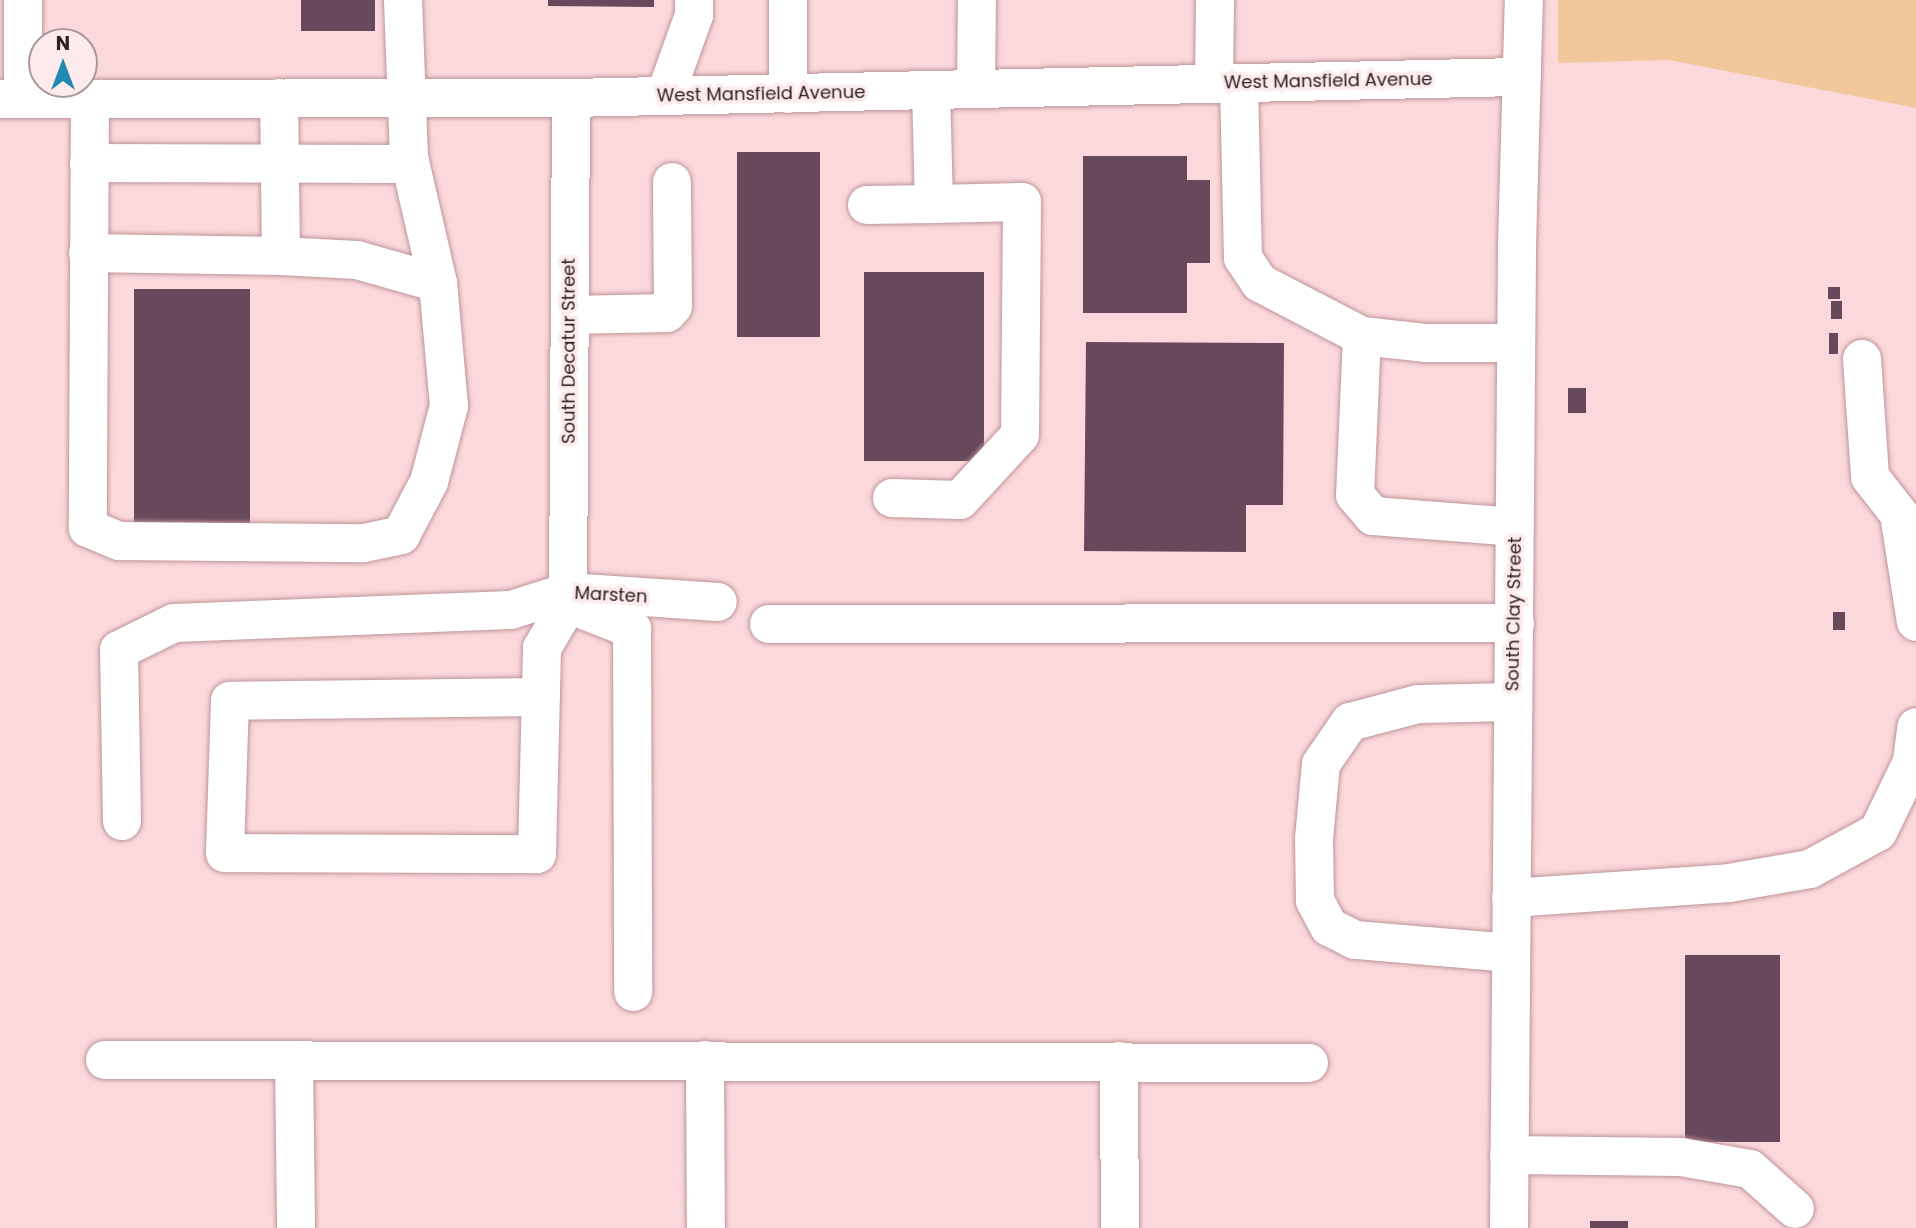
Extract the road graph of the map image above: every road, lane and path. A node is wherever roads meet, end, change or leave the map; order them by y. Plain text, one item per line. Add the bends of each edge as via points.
1 (23, 0) edge
2 (403, 0) edge
3 (695, 0) edge
4 (788, 0) edge
5 (978, 0) edge
6 (1215, 0) edge
7 (1524, 0) edge
8 (1522, 77) junction
9 (1227, 84) junction
10 (976, 89) junction
11 (931, 90) junction
12 (788, 94) junction
13 (664, 96) junction
14 (279, 98) junction
15 (406, 98) junction
16 (571, 98) junction
17 (11, 99) edge
18 (90, 99) junction
19 (410, 157) junction
20 (89, 163) junction
21 (279, 163) junction
22 (672, 182) dead end
23 (934, 204) junction
24 (867, 205) dead end
25 (88, 253) junction
26 (281, 256) junction
27 (438, 283) junction
28 (570, 315) junction
29 (1362, 336) junction
30 (1516, 343) junction
31 (1862, 359) dead end
32 (892, 498) dead end
33 (1515, 527) junction
34 (568, 598) junction
35 (718, 602) dead end
36 (1916, 622) edge
37 (1515, 623) junction
38 (769, 624) dead end
39 (541, 697) junction
40 (1514, 702) junction
41 (1916, 727) edge
42 (122, 821) dead end
43 (1511, 898) junction
44 (1511, 953) junction
45 (633, 992) dead end
46 (105, 1060) dead end
47 (294, 1060) junction
48 (705, 1060) junction
49 (1119, 1061) junction
50 (1309, 1063) dead end
51 (1509, 1155) junction
52 (1795, 1209) dead end
53 (296, 1228) edge
54 (706, 1228) edge
55 (1120, 1228) edge
56 (1509, 1228) edge

1 - 17 street
2 - 15 street
3 - 13 street via 694,15
4 - 12 street
5 - 10 street
6 - 9 street
7 - 8 street, South Clay Street
8 - 9 street, West Mansfield Avenue
8 - 30 street, South Clay Street
9 - 10 street, West Mansfield Avenue
9 - 29 street via 1243,258 1260,283
10 - 11 street, West Mansfield Avenue
11 - 12 street, West Mansfield Avenue
11 - 23 street
12 - 13 street, West Mansfield Avenue
13 - 16 street, West Mansfield Avenue
14 - 15 street, West Mansfield Avenue
14 - 18 street, West Mansfield Avenue
14 - 21 street
15 - 16 street, West Mansfield Avenue
15 - 19 street
16 - 28 street, South Decatur Street
17 - 18 street, West Mansfield Avenue
18 - 20 street
19 - 21 street via 401,164
19 - 27 street
20 - 21 street
20 - 25 street
21 - 26 street
22 - 28 street via 673,306 667,313
23 - 24 street
23 - 32 street via 1021,202 1020,435 960,500
25 - 26 street
25 - 27 street via 88,528 118,541 364,543 401,535 429,482 449,406
26 - 27 street via 358,260
28 - 34 street, South Decatur Street
29 - 30 street via 1425,343
29 - 33 street via 1355,495 1373,516
30 - 33 street, South Clay Street
31 - 36 street via 1870,477 1899,514
33 - 37 street, South Clay Street
34 - 35 street, Marsten
34 - 39 street via 542,648
34 - 42 street, Marsten via 511,610 174,623 119,650
34 - 45 street via 632,629
37 - 38 street
37 - 40 street, South Clay Street
39 - 39 street via 537,854 225,853 230,701
40 - 43 street, South Clay Street
40 - 44 street via 1418,704 1350,722 1321,764 1314,839 1315,901 1329,928 1355,940
41 - 43 street via 1912,762 1878,832 1810,869 1729,883
43 - 44 street, South Clay Street
44 - 51 street, South Clay Street
46 - 47 street
47 - 48 street
47 - 53 street
48 - 49 street
48 - 54 street
49 - 50 street
49 - 55 street
51 - 52 street via 1681,1157 1750,1169
51 - 56 street, South Clay Street

